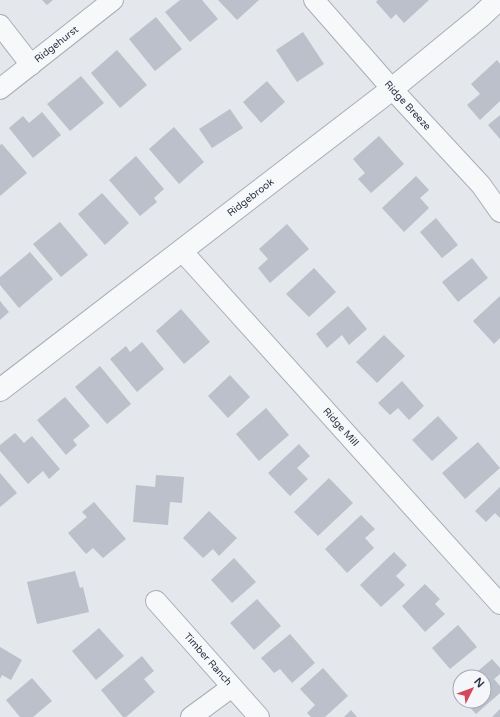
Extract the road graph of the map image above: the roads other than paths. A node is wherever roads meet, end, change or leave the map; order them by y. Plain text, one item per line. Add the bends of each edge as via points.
1 (113, 0) edge
2 (314, 0) edge
3 (498, 0) edge
4 (0, 25) edge
5 (31, 65) junction
6 (0, 88) edge
7 (392, 89) junction
8 (500, 212) edge
9 (182, 251) junction
10 (0, 390) edge
11 (156, 602) dead end
12 (500, 604) edge
13 (232, 686) junction
14 (191, 717) edge
15 (259, 717) edge

1 - 5 street, Ridgehurst
2 - 7 street, Ridge Breeze
3 - 7 street, Ridgebrook
4 - 5 street
5 - 6 street, Ridgehurst
7 - 8 street, Ridge Breeze via 480,185
7 - 9 street, Ridgebrook
9 - 10 street, Ridgebrook
9 - 12 street, Ridge Mill
11 - 13 street, Timber Ranch
13 - 14 street
13 - 15 street, Timber Ranch

